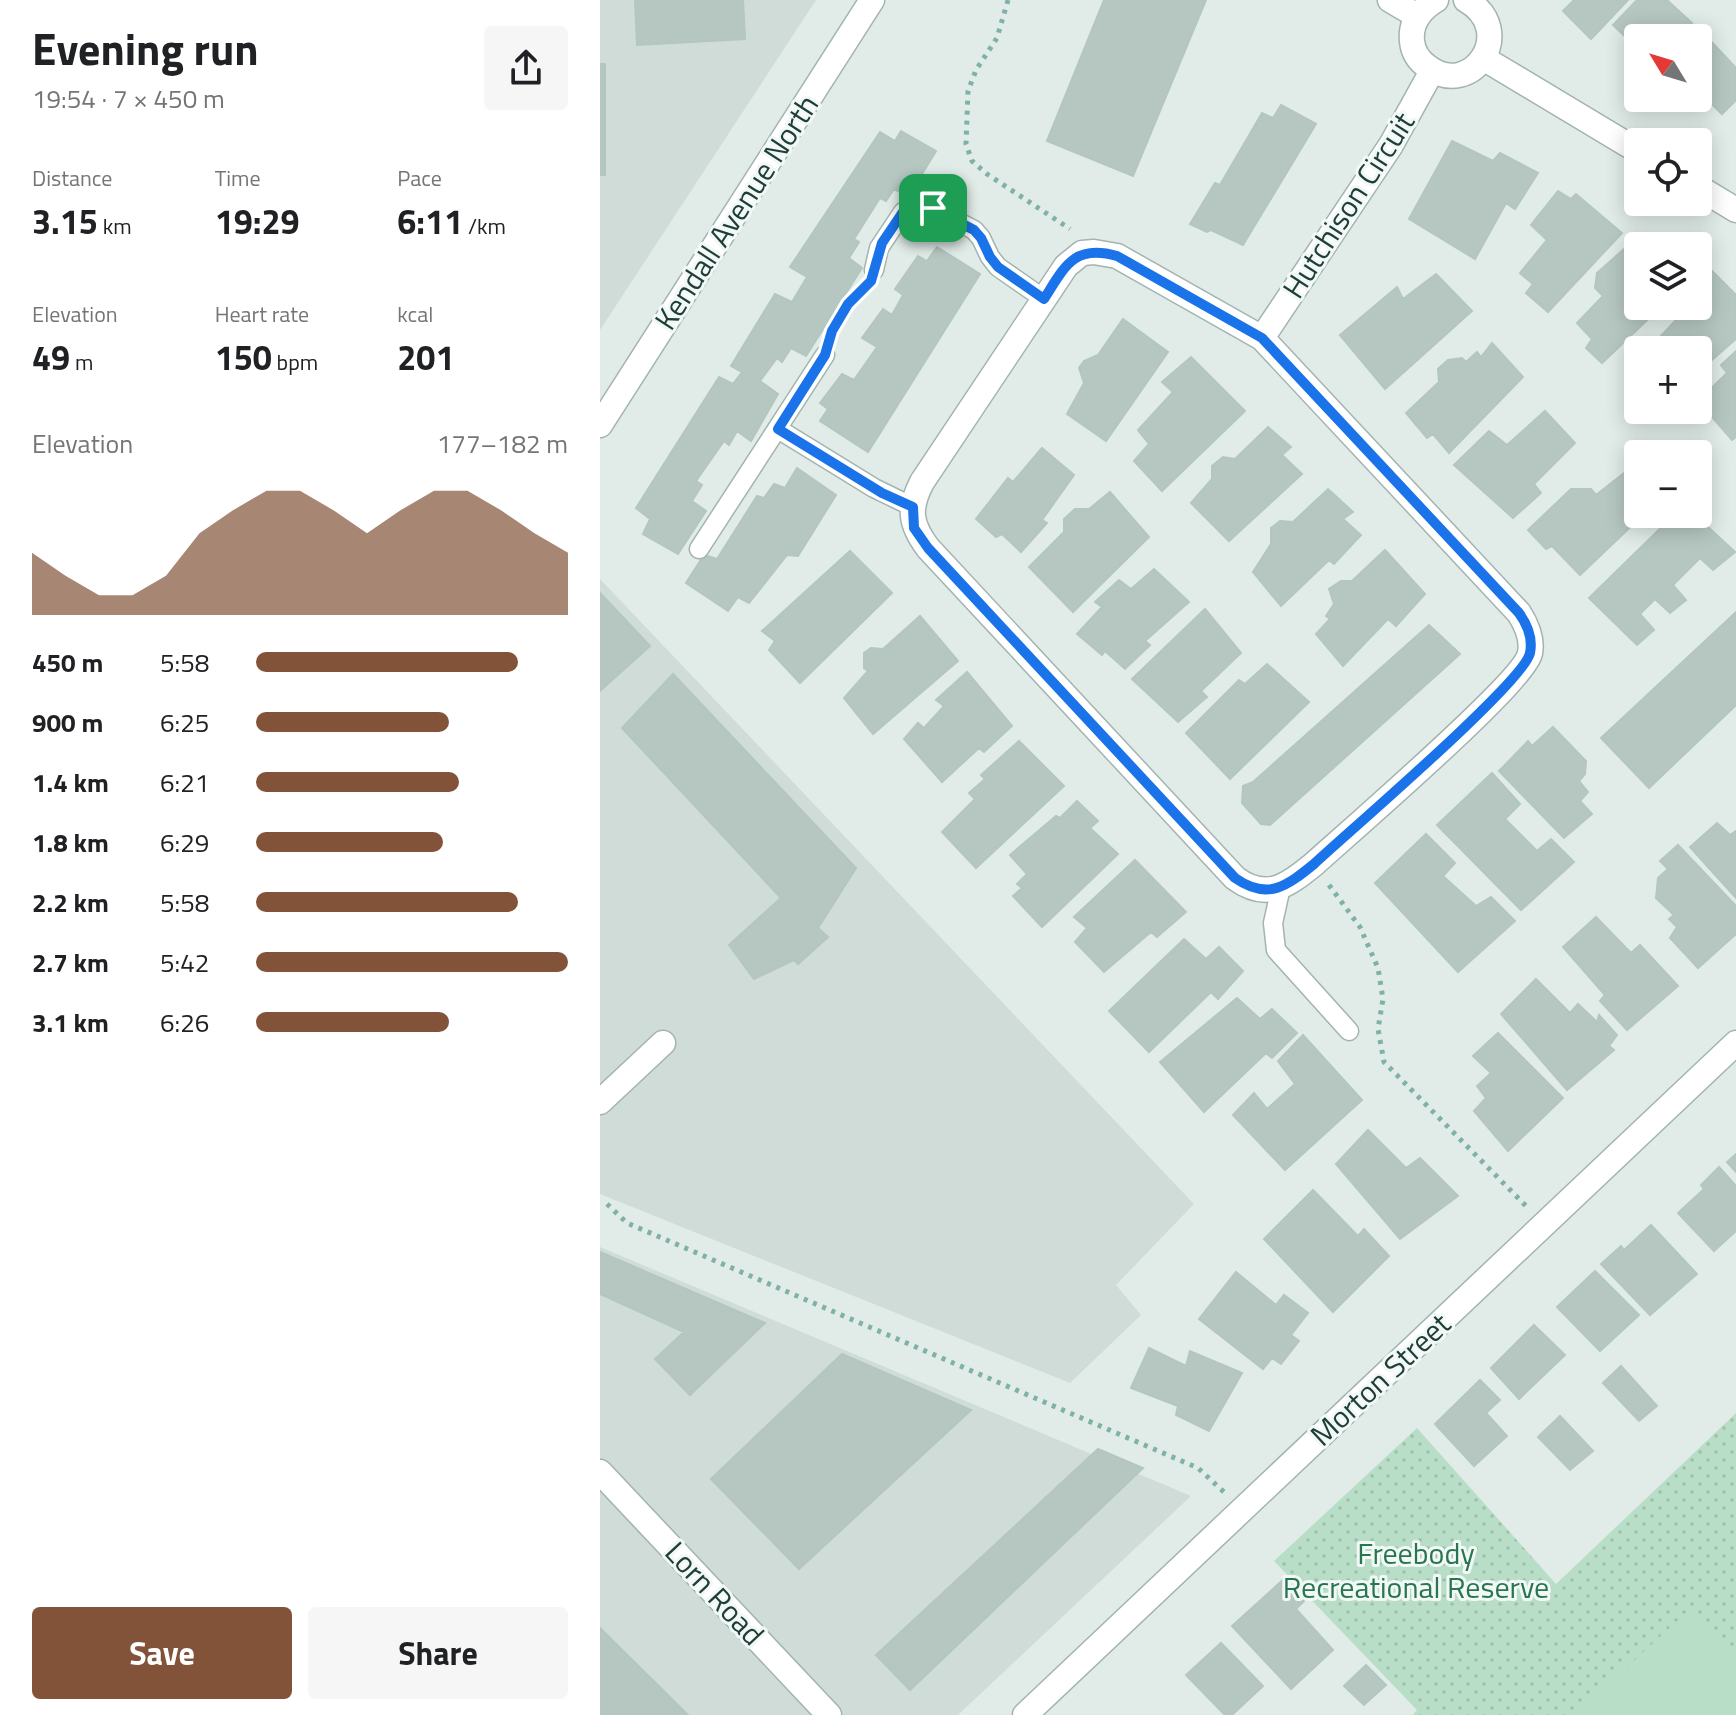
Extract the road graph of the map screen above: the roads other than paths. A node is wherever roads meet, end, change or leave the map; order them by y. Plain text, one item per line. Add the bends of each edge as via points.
1 (872, 0) edge
2 (1390, 0) edge
3 (1436, 0) edge
4 (1475, 2) edge
5 (1417, 16) junction
6 (1483, 58) junction
7 (1432, 71) junction
8 (1624, 143) edge
9 (1712, 195) edge
10 (1736, 210) edge
11 (874, 270) road end
12 (1044, 299) junction
13 (1262, 338) junction
14 (825, 355) road end
15 (600, 425) edge
16 (778, 429) junction
17 (913, 507) junction
18 (699, 549) dead end
19 (1281, 887) junction
20 (1349, 1031) dead end
21 (663, 1043) dead end
22 (1736, 1043) edge
23 (600, 1102) edge
24 (600, 1472) edge
25 (829, 1715) edge
26 (1025, 1715) edge

1 - 15 street, Kendall Avenue North
2 - 5 street
3 - 5 street
4 - 6 street via 1490,36
5 - 7 street via 1415,53
6 - 7 street via 1466,73
6 - 8 street
7 - 13 street, Hutchison Circuit via 1391,145
9 - 10 street
11 - 12 lane via 879,248 903,212 926,205 974,230 998,267
12 - 13 street via 1066,266 1082,253 1104,253
12 - 17 street via 922,482
13 - 19 street via 1519,613 1530,639 1530,655 1504,690 1314,864
14 - 16 lane
16 - 17 lane
16 - 18 lane
17 - 19 street via 914,528 928,548 1235,878 1260,889
19 - 20 lane via 1273,923 1276,950
21 - 23 street
22 - 26 street, Morton Street
24 - 25 street, Lorn Road

